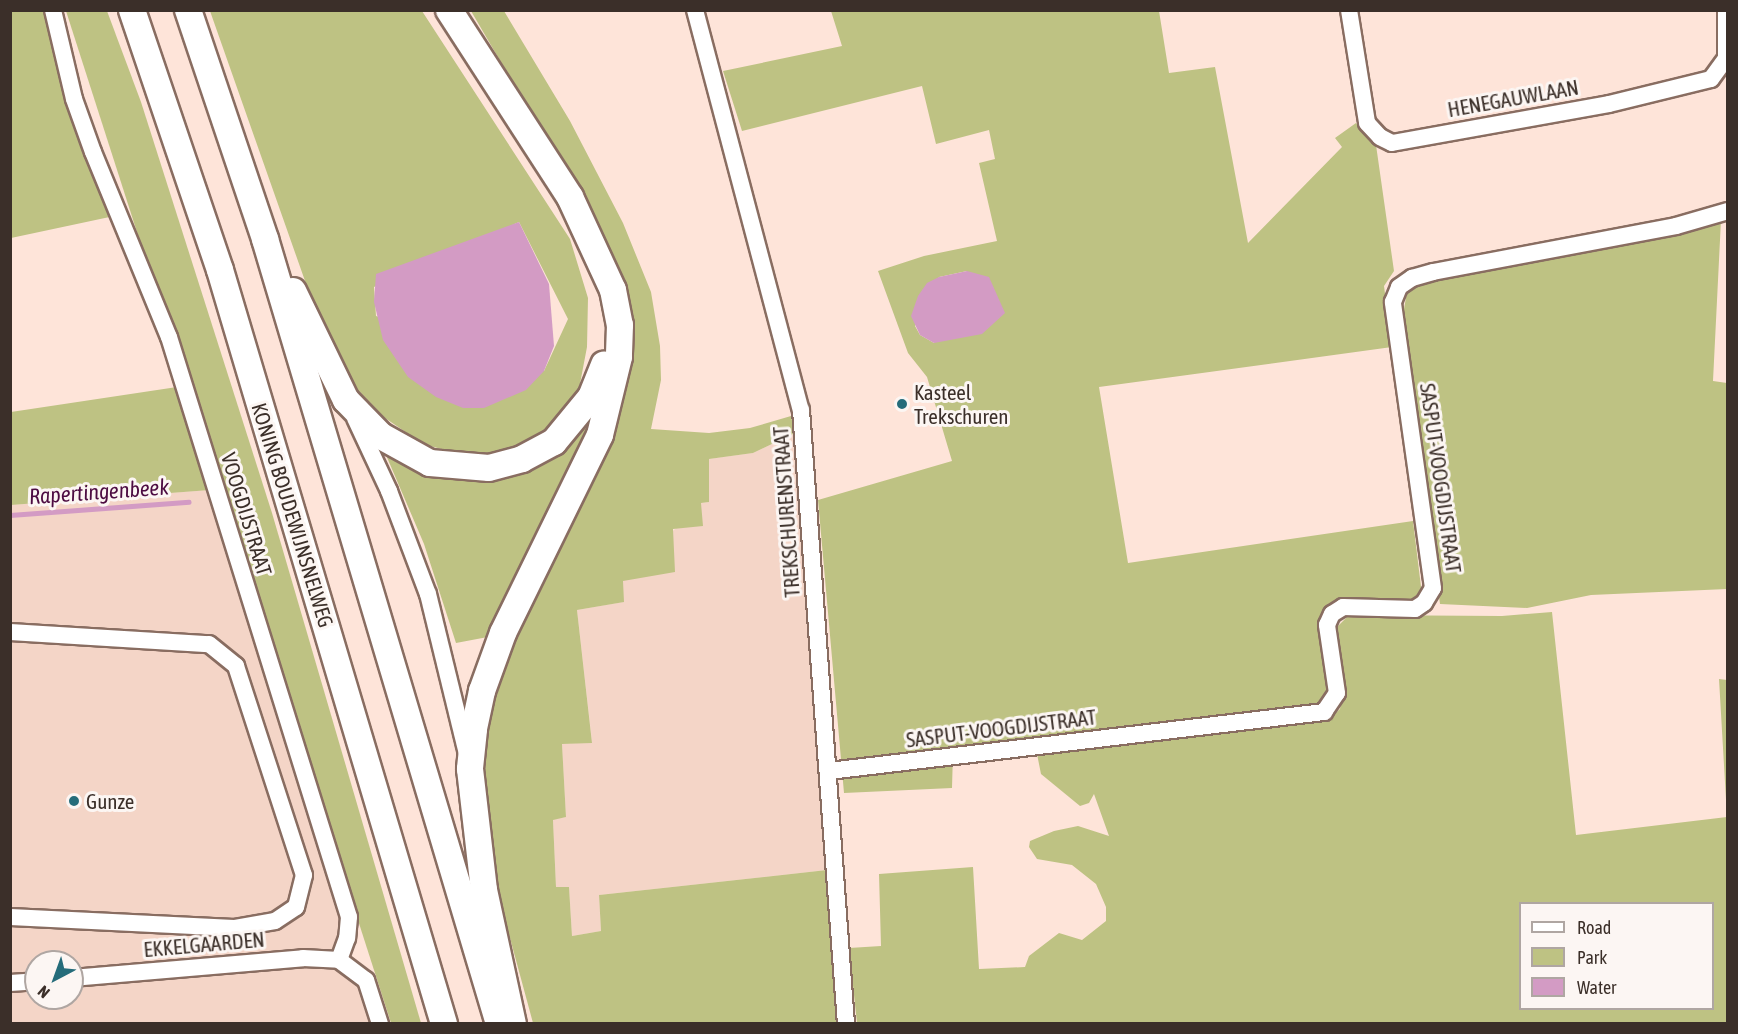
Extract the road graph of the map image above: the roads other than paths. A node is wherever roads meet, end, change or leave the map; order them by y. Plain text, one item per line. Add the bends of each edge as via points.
1 (53, 10) edge
2 (132, 10) edge
3 (188, 10) edge
4 (449, 10) edge
5 (695, 10) edge
6 (1349, 10) edge
7 (1726, 10) edge
8 (1728, 211) edge
9 (265, 239) junction
10 (599, 256) junction
11 (346, 400) junction
12 (10, 632) edge
13 (470, 769) junction
14 (829, 771) junction
15 (10, 917) edge
16 (339, 960) junction
17 (84, 977) edge
18 (380, 1023) edge
19 (444, 1023) edge
20 (499, 1023) edge
21 (513, 1023) edge
22 (846, 1023) edge

1 - 16 street, VOOGDIJSTRAAT via 74,99 169,337 349,917
2 - 19 highway, KONING BOUDEWIJNSNELWEG via 220,270
3 - 9 highway
4 - 10 highway via 570,196
5 - 14 street, TREKSCHURENSTRAAT via 801,410
6 - 7 street, HENEGAUWLAAN via 1366,123 1392,142 1609,104 1711,79 1726,58
8 - 14 street, SASPUT-VOOGDIJSTRAAT via 1676,226 1433,272 1399,287 1393,302 1433,588 1415,609 1343,607 1332,615 1327,625 1337,693 1323,712
9 - 11 highway
9 - 20 highway
10 - 11 highway via 607,326 603,370 578,418 554,442 522,459 489,468 457,468 406,453 381,436
10 - 13 highway via 613,290 620,325 613,387 600,435 491,661 474,730
11 - 13 street via 389,491 428,594
12 - 15 street via 209,644 218,651 236,666 304,875 296,907 275,921 234,928
13 - 21 highway via 484,890
14 - 22 street, TREKSCHURENSTRAAT
16 - 17 street, EKKELGAARDEN via 303,958
16 - 18 street via 366,980

